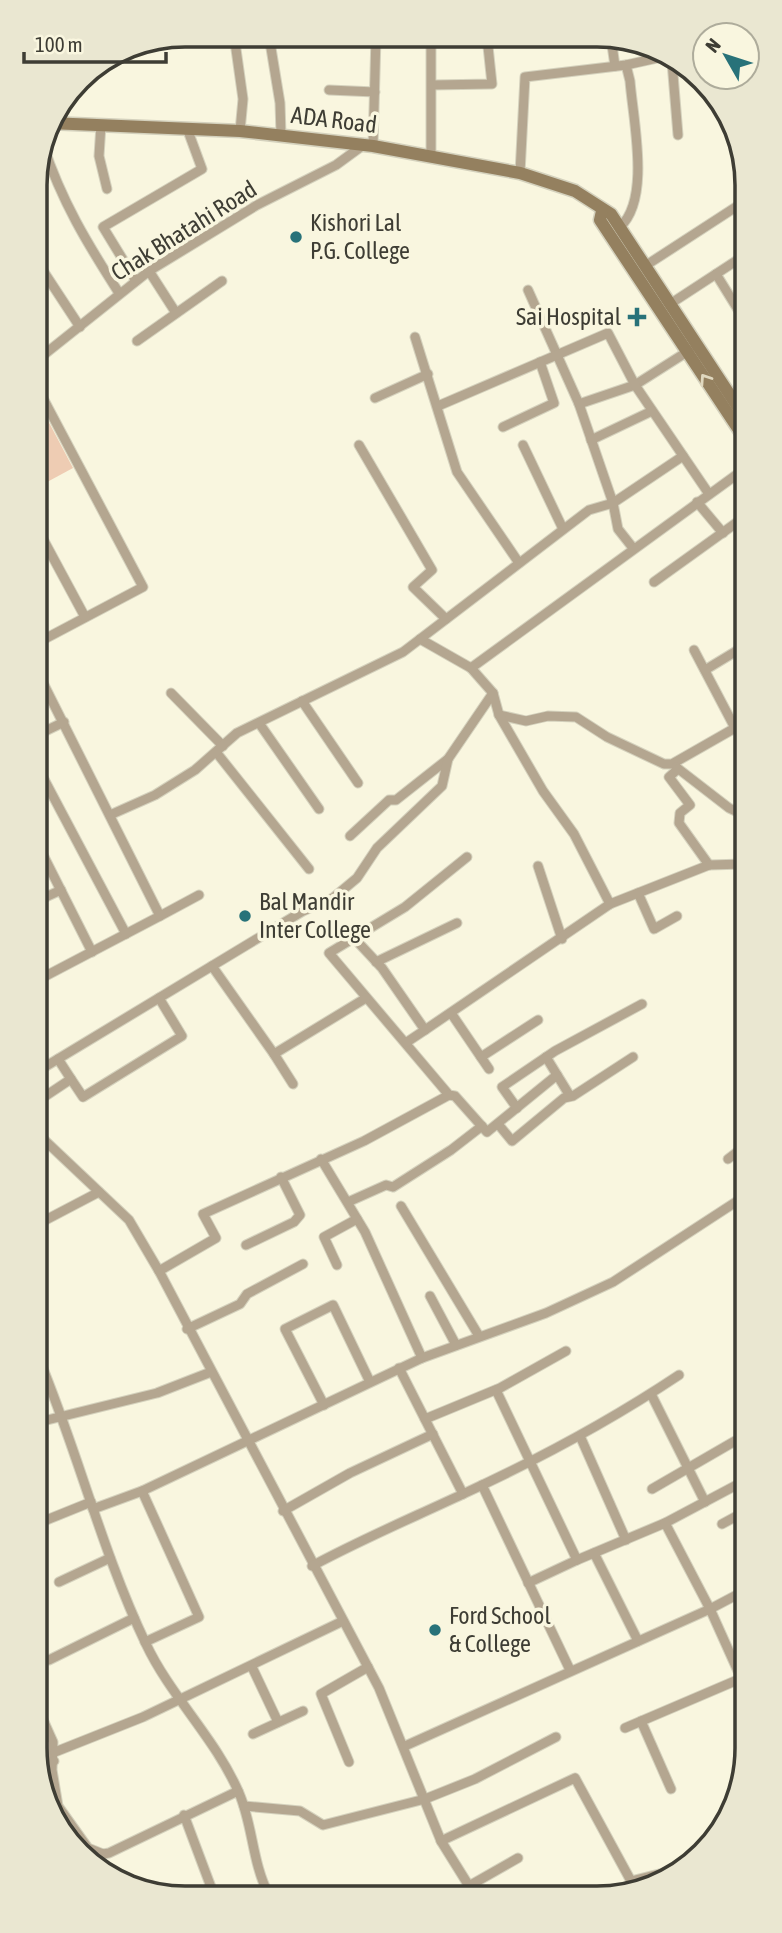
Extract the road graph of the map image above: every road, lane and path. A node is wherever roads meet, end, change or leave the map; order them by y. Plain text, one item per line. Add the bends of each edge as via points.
1 (236, 47) edge
2 (271, 47) edge
3 (376, 47) edge
4 (431, 47) edge
5 (487, 47) edge
6 (613, 49) edge
7 (653, 59) edge
8 (626, 65) junction
9 (615, 66) junction
10 (673, 69) edge
11 (432, 85) junction
12 (329, 90) dead end
13 (375, 92) junction
14 (63, 121) edge
15 (101, 125) junction
16 (188, 131) junction
17 (240, 131) junction
18 (281, 134) junction
19 (678, 135) dead end
20 (367, 146) junction
21 (431, 155) junction
22 (50, 162) edge
23 (520, 173) junction
24 (107, 189) dead end
25 (735, 208) edge
26 (602, 211) junction
27 (620, 227) junction
28 (735, 262) edge
29 (645, 266) junction
30 (149, 271) junction
31 (716, 274) junction
32 (48, 278) edge
33 (136, 281) junction
34 (222, 281) dead end
35 (528, 290) dead end
36 (119, 293) junction
37 (735, 303) edge
38 (670, 304) junction
39 (176, 313) junction
40 (80, 327) junction
41 (415, 337) dead end
42 (137, 341) dead end
43 (692, 349) junction
44 (48, 352) edge
45 (558, 354) junction
46 (540, 362) junction
47 (428, 374) junction
48 (635, 385) junction
49 (375, 398) dead end
50 (579, 404) junction
51 (735, 404) edge
52 (438, 406) junction
53 (48, 407) edge
54 (653, 411) junction
55 (735, 422) edge
56 (503, 426) dead end
57 (591, 440) junction
58 (359, 445) dead end
59 (523, 445) dead end
60 (683, 456) junction
61 (735, 476) edge
62 (709, 494) junction
63 (697, 502) junction
64 (613, 503) junction
65 (735, 524) edge
66 (563, 529) junction
67 (723, 533) junction
68 (48, 548) edge
69 (633, 548) junction
70 (519, 563) junction
71 (654, 582) dead end
72 (85, 617) junction
73 (446, 619) junction
74 (48, 637) edge
75 (421, 639) junction
76 (694, 650) dead end
77 (735, 652) edge
78 (471, 668) junction
79 (705, 670) junction
80 (48, 691) edge
81 (171, 693) dead end
82 (492, 693) junction
83 (302, 701) junction
84 (499, 715) junction
85 (735, 717) edge
86 (64, 722) junction
87 (259, 723) junction
88 (735, 729) edge
89 (48, 730) edge
90 (219, 749) junction
91 (448, 759) junction
92 (675, 766) junction
93 (358, 783) dead end
94 (48, 786) edge
95 (319, 809) dead end
96 (735, 811) edge
97 (110, 815) junction
98 (350, 836) dead end
99 (467, 857) dead end
100 (48, 864) edge
101 (735, 864) edge
102 (709, 865) junction
103 (538, 866) dead end
104 (309, 869) dead end
105 (61, 890) junction
106 (638, 893) junction
107 (199, 895) dead end
108 (48, 896) edge
109 (610, 904) junction
110 (160, 916) junction
111 (677, 916) dead end
112 (457, 923) dead end
113 (126, 934) junction
114 (355, 939) junction
115 (562, 939) junction
116 (92, 952) junction
117 (376, 962) junction
118 (212, 966) junction
119 (47, 975) edge
120 (159, 998) junction
121 (366, 998) junction
122 (642, 1004) dead end
123 (451, 1013) junction
124 (538, 1020) dead end
125 (425, 1030) junction
126 (407, 1042) junction
127 (274, 1054) junction
128 (481, 1056) junction
129 (546, 1057) junction
130 (633, 1057) dead end
131 (58, 1059) junction
132 (47, 1065) edge
133 (489, 1069) dead end
134 (557, 1075) junction
135 (71, 1079) junction
136 (293, 1084) dead end
137 (47, 1095) edge
138 (449, 1095) junction
139 (570, 1097) junction
140 (517, 1108) junction
141 (498, 1124) junction
142 (482, 1126) junction
143 (47, 1143) edge
144 (734, 1154) edge
145 (321, 1159) junction
146 (728, 1159) dead end
147 (281, 1177) junction
148 (99, 1192) junction
149 (348, 1202) junction
150 (734, 1203) edge
151 (401, 1206) dead end
152 (47, 1219) edge
153 (357, 1219) junction
154 (246, 1245) dead end
155 (303, 1264) dead end
156 (337, 1265) dead end
157 (159, 1271) junction
158 (430, 1296) dead end
159 (187, 1329) junction
160 (479, 1336) junction
161 (456, 1345) junction
162 (566, 1351) dead end
163 (422, 1358) junction
164 (399, 1368) junction
165 (211, 1372) junction
166 (679, 1376) dead end
167 (370, 1382) junction
168 (47, 1383) edge
169 (496, 1390) junction
170 (651, 1394) junction
171 (324, 1405) junction
172 (59, 1416) junction
173 (425, 1419) junction
174 (47, 1420) edge
175 (433, 1434) junction
176 (580, 1436) junction
177 (734, 1441) dead end
178 (247, 1443) junction
179 (531, 1461) junction
180 (689, 1468) junction
181 (482, 1485) junction
182 (734, 1486) edge
183 (652, 1489) dead end
184 (142, 1491) junction
185 (463, 1494) junction
186 (705, 1502) junction
187 (92, 1506) junction
188 (283, 1511) junction
189 (734, 1517) edge
190 (47, 1520) edge
191 (665, 1523) junction
192 (722, 1524) dead end
193 (626, 1540) junction
194 (594, 1553) junction
195 (110, 1558) junction
196 (577, 1560) junction
197 (312, 1566) junction
198 (59, 1582) dead end
199 (528, 1583) junction
200 (734, 1596) edge
201 (710, 1609) junction
202 (134, 1618) junction
203 (343, 1621) junction
204 (638, 1641) junction
205 (145, 1642) junction
206 (49, 1660) dead end
207 (734, 1661) edge
208 (252, 1667) junction
209 (368, 1667) junction
210 (570, 1670) junction
211 (734, 1681) edge
212 (179, 1699) junction
213 (303, 1711) dead end
214 (641, 1721) junction
215 (278, 1722) junction
216 (625, 1728) dead end
217 (253, 1734) dead end
218 (47, 1735) edge
219 (556, 1737) dead end
220 (405, 1746) junction
221 (54, 1757) junction
222 (48, 1761) edge
223 (349, 1762) dead end
224 (671, 1789) dead end
225 (238, 1791) junction
226 (57, 1799) edge
227 (425, 1799) junction
228 (244, 1806) junction
229 (184, 1815) junction
230 (68, 1820) edge
231 (79, 1835) edge
232 (441, 1841) junction
233 (94, 1851) edge
234 (518, 1858) dead end
235 (638, 1879) edge
236 (211, 1886) edge
237 (266, 1886) edge
238 (469, 1886) edge
239 (477, 1886) edge

1 - 17 street via 243,99
2 - 18 street
3 - 13 street
4 - 11 street
5 - 11 street via 492,84
6 - 9 street
7 - 8 street
8 - 9 street
8 - 27 street via 638,186 630,218
9 - 23 street via 525,77
10 - 19 street
11 - 21 street
12 - 13 street
13 - 20 street
14 - 15 street, ADA Road
15 - 16 street, ADA Road
15 - 24 street via 99,156
16 - 17 street, ADA Road
16 - 33 street via 202,169 103,227
17 - 18 street, ADA Road
18 - 20 street, ADA Road
20 - 21 street, ADA Road
20 - 30 street, Chak Bhatahi Road via 257,205
21 - 23 street, ADA Road
22 - 36 street via 70,214
23 - 26 street, ADA Road via 575,191
25 - 29 street
26 - 27 street, ADA Road via 611,214
26 - 43 street via 600,220
27 - 29 street, ADA Road
28 - 31 street
29 - 38 street, ADA Road
30 - 33 street, Chak Bhatahi Road
30 - 39 street
31 - 37 street
31 - 38 street
32 - 40 street
33 - 36 street, Chak Bhatahi Road
34 - 39 street
35 - 45 street
36 - 40 street, Chak Bhatahi Road
38 - 43 street, ADA Road
39 - 42 street
40 - 44 street, Chak Bhatahi Road
41 - 47 street
43 - 48 street
43 - 51 street
55 -> 43 street
45 - 46 street
45 - 48 street via 608,333
45 - 50 street
46 - 52 street
46 - 56 street via 554,403
47 - 49 street
47 - 52 street
48 - 50 street
48 - 54 street
50 - 57 street
52 - 70 street via 457,472
53 - 72 street via 143,587
54 - 57 street
54 - 60 street
57 - 64 street
58 - 73 street via 432,570 413,587
59 - 66 street
60 - 62 street
60 - 64 street
61 - 62 street
62 - 63 street
63 - 67 street
63 - 69 street
64 - 66 street via 589,510
64 - 69 street via 618,529
65 - 67 street
66 - 70 street
67 - 71 street
68 - 72 street
69 - 78 street
70 - 73 street
72 - 74 street
73 - 75 street
75 - 78 street
75 - 83 street
76 - 79 street
77 - 79 street
78 - 82 street
79 - 85 street
80 - 86 street
81 - 90 street
82 - 84 street
82 - 91 street
83 - 87 street
83 - 93 street
84 - 92 street via 526,721 576,717 646,757
84 - 109 street via 542,791 574,834
86 - 89 street
86 - 97 street
87 - 90 street via 237,733
87 - 95 street
88 - 92 street
90 - 97 street via 165,789
90 - 104 street
91 - 98 street via 396,800 389,800
91 - 118 street via 442,786 377,848 357,878 333,898
92 - 96 street
92 - 102 street via 669,776 690,805 680,813 679,823
94 - 113 street
97 - 110 street
99 - 114 street via 405,907
100 - 105 street
101 - 102 street
102 - 106 street
103 - 115 street
105 - 108 street
105 - 116 street
106 - 109 street
106 - 111 street via 654,929
107 - 110 street
109 - 115 street
110 - 113 street
112 - 117 street
113 - 116 street
114 - 117 street
114 - 121 street via 329,953
115 - 123 street
116 - 119 street
117 - 125 street
118 - 120 street
118 - 127 street
120 - 131 street
120 - 135 street via 182,1036 83,1097
121 - 126 street
121 - 127 street
122 - 129 street
123 - 125 street
123 - 128 street
124 - 128 street
125 - 126 street
126 - 138 street
127 - 136 street
128 - 133 street
129 - 134 street
129 - 140 street via 502,1087
130 - 139 street
131 - 132 street
131 - 135 street
134 - 139 street
134 - 140 street
135 - 137 street
138 - 142 street
138 - 145 street
139 - 141 street via 543,1112 512,1141
140 - 141 street
141 - 142 street via 487,1132
142 - 149 street via 393,1187 386,1185
143 - 148 street
144 - 146 street
145 - 147 street
145 - 149 street
147 - 154 street via 300,1215
147 - 157 street via 203,1214 216,1238
148 - 152 street
148 - 157 street via 130,1220
149 - 153 street
150 - 160 street via 613,1282
151 - 160 street
153 - 156 street via 324,1237
153 - 163 street
155 - 159 street via 247,1294 240,1304
157 - 159 street
158 - 161 street
159 - 165 street
160 - 161 street
161 - 163 street
162 - 169 street
163 - 164 street
164 - 167 street
164 - 173 street
165 - 172 street via 157,1393
165 - 178 street
166 - 170 street
167 - 171 street
167 - 171 street via 333,1305 285,1329
168 - 172 street
169 - 173 street
169 - 179 street
170 - 176 street
170 - 180 street
171 - 178 street
172 - 174 street
172 - 187 street
173 - 175 street
175 - 185 street
175 - 188 street
176 - 179 street
176 - 193 street
177 - 180 street
178 - 184 street
178 - 188 street
179 - 181 street
179 - 196 street
180 - 183 street
180 - 186 street
181 - 185 street
181 - 199 street
182 - 186 street
184 - 187 street
184 - 205 street via 199,1616
185 - 197 street via 377,1531
186 - 191 street
187 - 190 street
187 - 195 street
188 - 197 street
189 - 192 street
191 - 193 street
191 - 201 street
193 - 194 street
194 - 196 street
194 - 204 street
195 - 198 street
195 - 202 street
196 - 199 street
197 - 203 street
199 - 210 street
200 - 201 street
201 - 204 street
201 - 207 street
202 - 205 street
202 - 206 street
203 - 208 street
203 - 209 street
204 - 210 street
205 - 212 street
208 - 212 street
208 - 215 street
209 - 220 street
209 - 223 street via 321,1694
210 - 220 street
211 - 214 street
212 - 221 street
212 - 225 street
213 - 215 street
214 - 216 street
214 - 224 street
215 - 217 street
218 - 221 street
219 - 227 street
220 - 227 street
221 - 222 street
221 - 226 street
225 - 228 street
225 - 229 street
227 - 228 street via 323,1825 300,1811
227 - 232 street
228 - 237 street
229 - 233 street via 109,1853
229 - 236 street
230 - 231 street
232 - 235 street via 575,1778 631,1881
232 - 238 street
234 - 239 street

